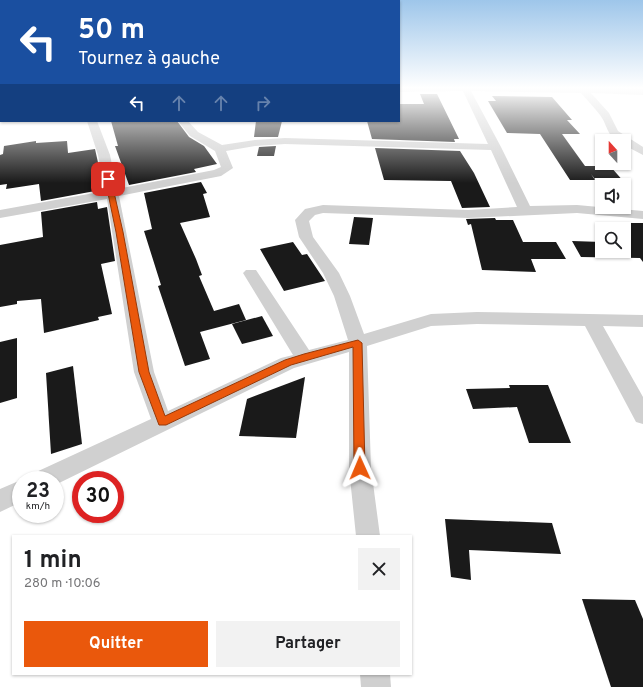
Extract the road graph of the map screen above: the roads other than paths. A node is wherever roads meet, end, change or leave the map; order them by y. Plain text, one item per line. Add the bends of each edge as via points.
1 (482, 119) edge
2 (608, 119) edge
3 (92, 122) edge
4 (184, 122) edge
5 (496, 147) junction
6 (220, 149) junction
7 (643, 151) edge
8 (111, 194) junction
9 (525, 210) junction
10 (0, 214) edge
11 (643, 215) edge
12 (251, 273) dead end
13 (592, 320) junction
14 (643, 321) edge
15 (358, 343) junction
16 (304, 357) junction
17 (643, 416) edge
18 (162, 422) junction
19 (61, 471) edge
20 (12, 495) edge
21 (0, 501) edge
22 (368, 535) edge
23 (375, 675) edge
24 (376, 687) edge

1 - 5 street
2 - 7 street via 614,133
3 - 8 street via 104,155
4 - 6 street via 194,134
5 - 6 street via 285,141
5 - 9 street
6 - 8 street via 227,168 217,173
8 - 10 street
8 - 18 street via 144,372
9 - 11 street via 577,209
9 - 15 street via 468,214 324,209 310,212 302,220 306,237 331,273
12 - 16 street
13 - 14 street
13 - 15 street via 431,320
13 - 17 street
15 - 16 street
15 - 22 street via 360,468
16 - 18 street via 262,374
18 - 19 street
20 - 21 street
23 - 24 street

